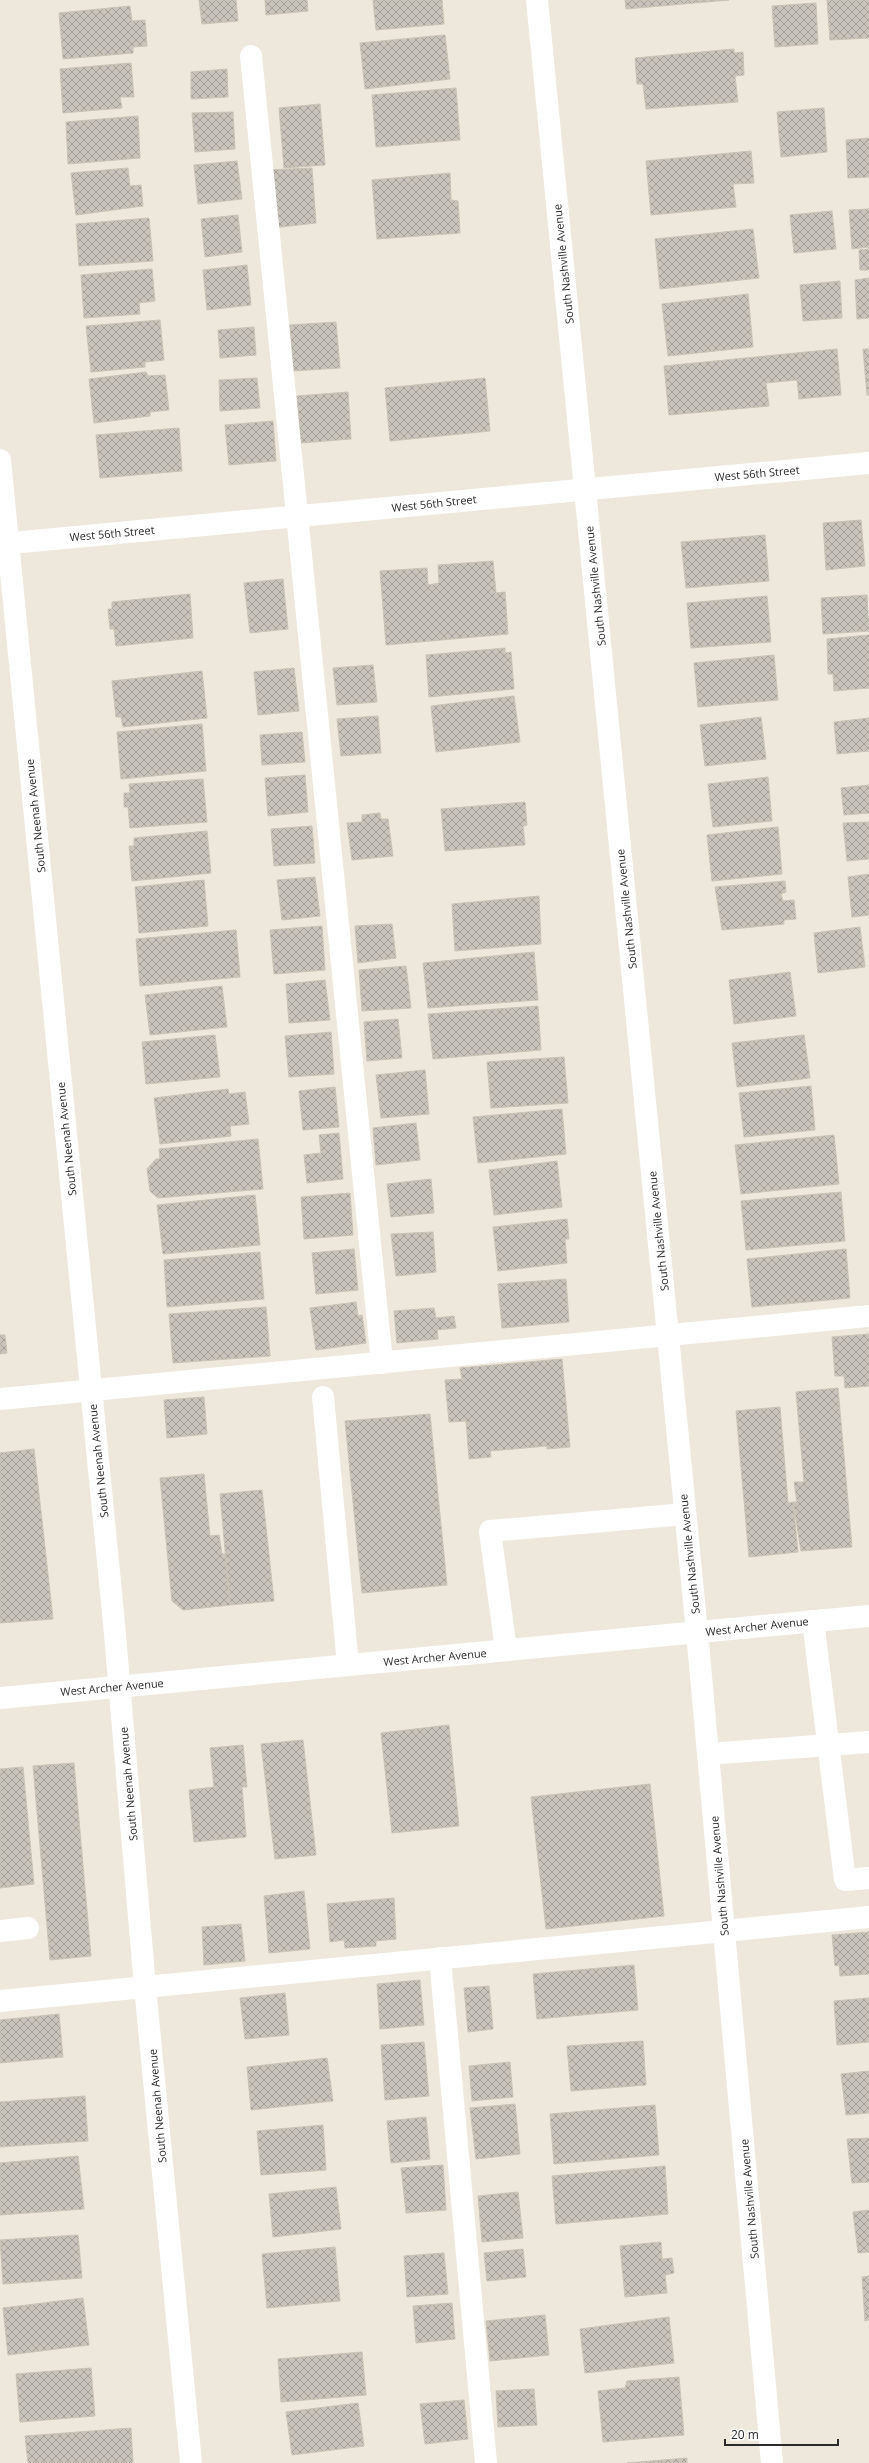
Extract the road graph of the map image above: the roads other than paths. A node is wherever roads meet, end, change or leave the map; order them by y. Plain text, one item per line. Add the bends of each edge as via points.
1 (537, 0) edge
2 (251, 56) dead end
3 (0, 460) edge
4 (869, 463) edge
5 (585, 488) junction
6 (298, 516) junction
7 (4, 543) edge
8 (869, 1316) edge
9 (668, 1336) junction
10 (382, 1363) junction
11 (91, 1391) junction
12 (323, 1397) dead end
13 (0, 1399) edge
14 (685, 1514) junction
15 (869, 1616) edge
16 (814, 1621) junction
17 (697, 1632) junction
18 (506, 1650) junction
19 (348, 1665) junction
20 (120, 1687) junction
21 (0, 1698) edge
22 (869, 1742) edge
23 (828, 1747) junction
24 (708, 1754) junction
25 (869, 1878) edge
26 (869, 1917) edge
27 (28, 1928) dead end
28 (0, 1931) edge
29 (725, 1931) junction
30 (440, 1958) junction
31 (146, 1986) junction
32 (0, 2001) edge
33 (191, 2463) edge
34 (486, 2463) edge
35 (772, 2463) edge

1 - 5 street, South Nashville Avenue
2 - 6 street
3 - 7 street, South Neenah Avenue
4 - 5 street, West 56th Street
5 - 6 street, West 56th Street
5 - 9 street, South Nashville Avenue
6 - 7 street, West 56th Street
6 - 10 street
7 - 11 street, South Neenah Avenue
8 - 9 street
9 - 10 street
9 - 14 street, South Nashville Avenue
10 - 11 street
11 - 13 street
11 - 20 street, South Neenah Avenue
12 - 19 street
14 - 17 street, South Nashville Avenue
14 - 18 street via 490,1531
15 - 16 street, West Archer Avenue
16 - 17 street, West Archer Avenue
16 - 23 street
17 - 18 street, West Archer Avenue
17 - 24 street, South Nashville Avenue
18 - 19 street, West Archer Avenue
19 - 20 street, West Archer Avenue
20 - 21 street, West Archer Avenue
20 - 31 street, South Neenah Avenue
22 - 23 street
23 - 24 street
23 - 25 street via 845,1880
24 - 29 street, South Nashville Avenue
26 - 29 street
27 - 28 street
29 - 30 street
29 - 35 street, South Nashville Avenue
30 - 31 street
30 - 34 street
31 - 32 street
31 - 33 street, South Neenah Avenue

